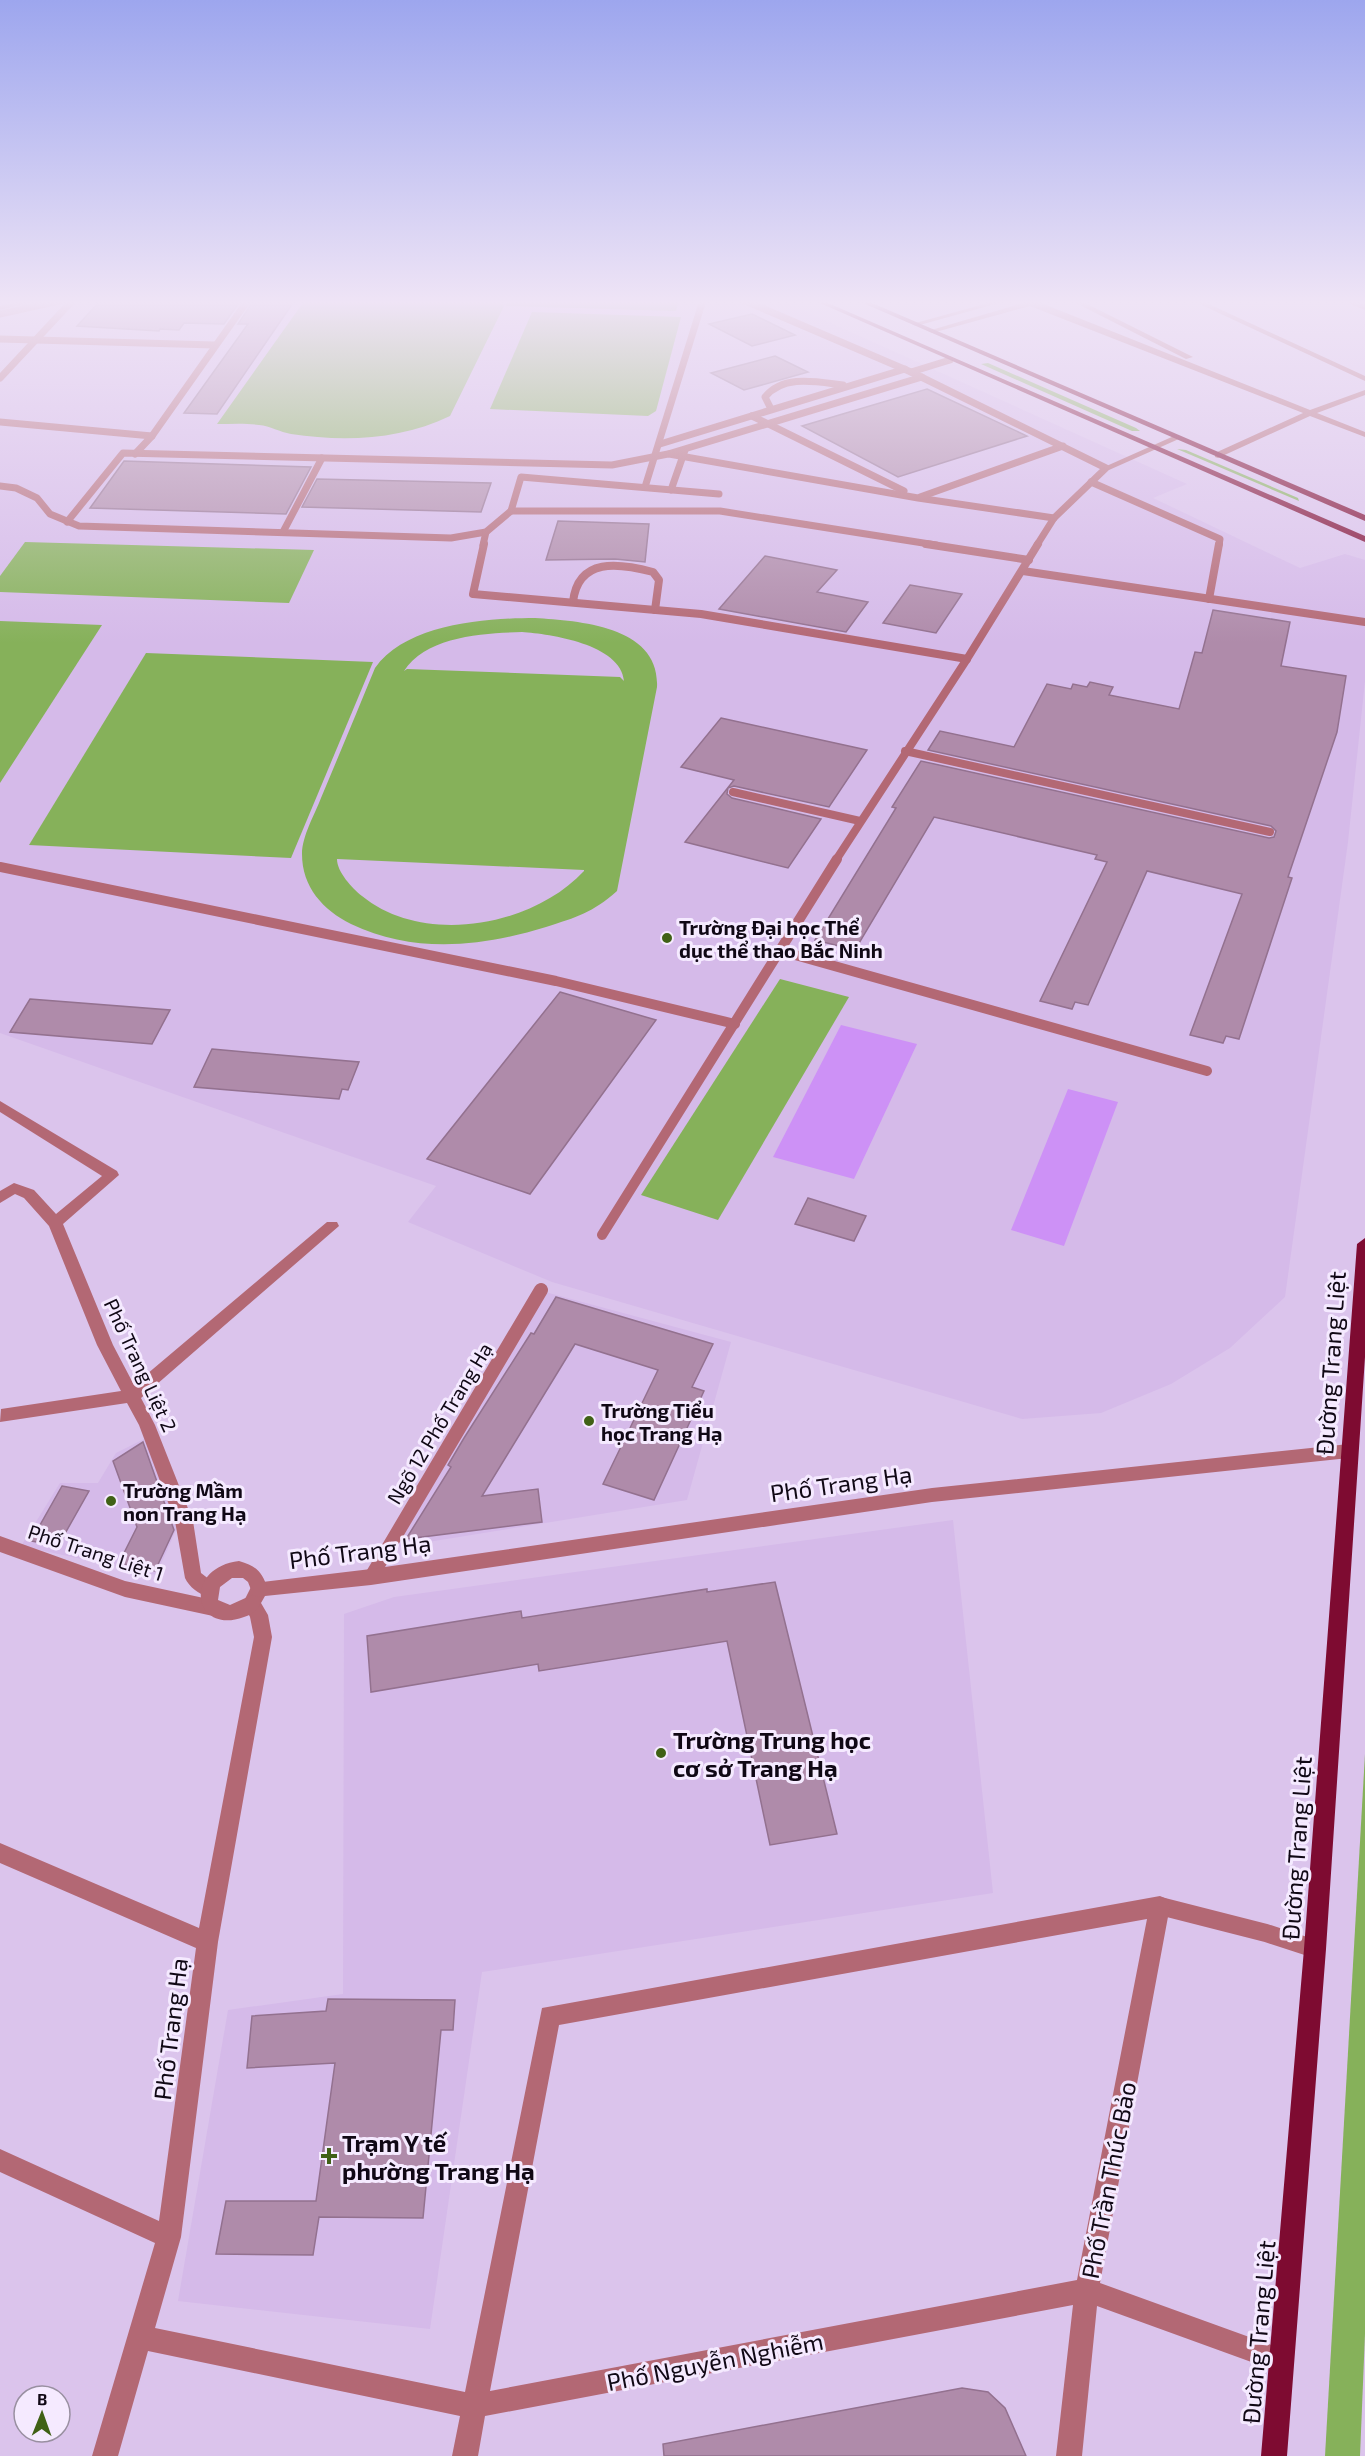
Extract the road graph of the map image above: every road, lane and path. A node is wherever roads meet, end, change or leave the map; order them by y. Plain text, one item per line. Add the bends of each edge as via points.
1 (167, 415) edge
2 (669, 415) edge
3 (756, 415) edge
4 (797, 415) edge
5 (999, 415) edge
6 (1079, 415) edge
7 (1123, 415) edge
8 (1306, 415) edge
9 (1314, 415) edge
10 (752, 416) junction
11 (0, 422) edge
12 (769, 423) junction
13 (1365, 435) edge
14 (152, 436) junction
15 (1177, 438) junction
16 (660, 444) junction
17 (1063, 446) junction
18 (1153, 446) junction
19 (685, 449) junction
20 (135, 454) junction
21 (668, 454) junction
22 (1218, 455) junction
23 (654, 457) junction
24 (322, 458) junction
25 (684, 458) junction
26 (1106, 468) junction
27 (1091, 482) junction
28 (0, 486) edge
29 (645, 487) junction
30 (670, 490) junction
31 (719, 494) dead end
32 (918, 498) junction
33 (511, 511) junction
34 (1054, 518) junction
35 (1365, 518) edge
36 (67, 522) junction
37 (283, 532) junction
38 (486, 532) junction
39 (1365, 539) edge
40 (1029, 560) junction
41 (1023, 571) junction
42 (1209, 598) junction
43 (573, 603) junction
44 (655, 610) junction
45 (1365, 622) edge
46 (967, 659) junction
47 (906, 751) junction
48 (733, 792) dead end
49 (861, 821) junction
50 (1270, 832) dead end
51 (0, 867) edge
52 (780, 951) junction
53 (735, 1024) junction
54 (1207, 1071) dead end
55 (0, 1106) edge
56 (0, 1198) edge
57 (55, 1223) junction
58 (332, 1226) dead end
59 (602, 1235) dead end
60 (1365, 1244) edge
61 (541, 1290) dead end
62 (133, 1396) junction
63 (1, 1416) edge
64 (1349, 1451) junction
65 (0, 1544) edge
66 (371, 1577) junction
67 (208, 1589) junction
68 (256, 1596) junction
69 (213, 1608) junction
70 (0, 1853) edge
71 (1160, 1906) junction
72 (207, 1942) junction
73 (1315, 1949) junction
74 (0, 2160) edge
75 (170, 2237) junction
76 (1087, 2290) junction
77 (140, 2337) junction
78 (1282, 2361) junction
79 (474, 2406) junction
80 (105, 2456) edge
81 (465, 2456) edge
82 (1069, 2456) edge
83 (1274, 2456) edge

1 - 14 lane
2 - 16 lane
3 - 10 lane
4 - 12 lane
5 - 17 lane
6 - 18 main road
7 - 15 main road
8 - 22 street
9 - 13 street
10 - 12 lane
10 - 16 lane
11 - 14 lane
12 - 19 lane
12 - 32 lane
14 - 20 lane
15 - 18 street
15 - 22 main road
16 - 23 lane
17 - 26 lane
17 - 32 lane
18 - 26 street
18 - 39 main road
19 - 21 lane
19 - 25 lane
20 - 24 lane
20 - 36 lane via 123,453
21 - 23 lane
21 - 25 lane
22 - 35 main road
23 - 24 lane via 612,465
23 - 29 lane
24 - 37 lane
25 - 30 lane
25 - 32 lane
26 - 27 lane
27 - 34 lane
27 - 42 lane via 1220,539
28 - 36 lane via 37,498 50,514
29 - 30 lane
29 - 33 lane via 521,477
30 - 31 lane
32 - 34 lane
33 - 38 lane
33 - 40 lane via 720,511
34 - 40 lane
36 - 37 lane via 79,526
37 - 38 lane via 451,538
38 - 43 lane via 473,594
40 - 41 lane
41 - 42 lane
41 - 46 lane
42 - 45 lane
43 - 44 lane
43 - 44 lane via 577,581 584,574 621,565 653,572 658,580
44 - 46 lane via 701,614
46 - 47 lane
47 - 49 lane
47 - 50 lane
48 - 49 lane
49 - 52 lane
51 - 53 lane via 556,981
52 - 53 lane
52 - 54 lane
53 - 59 lane
55 - 57 street via 112,1175
56 - 57 street, Phố Trang Liệt 2 via 14,1188 29,1194
57 - 62 street, Phố Trang Liệt 2 via 105,1344
58 - 62 street
60 - 64 main road, Đường Trang Liệt
61 - 66 lane, Ngõ 12 Phố Trang Hạ
62 - 63 street
62 - 67 street, Phố Trang Liệt 2 via 184,1521 194,1578
64 - 66 street, Phố Trang Hạ via 932,1495
64 - 73 main road, Đường Trang Liệt
65 - 69 street, Phố Trang Liệt 1 via 125,1590
66 - 68 street, Phố Trang Hạ
67 - 68 street via 218,1575 234,1569 249,1571 255,1575
67 - 69 street
68 - 69 street via 237,1612
68 - 72 street, Phố Trang Hạ via 263,1636
70 - 72 street
71 - 73 lane
71 - 76 street, Phố Trần Thúc Bảo
71 - 79 street via 549,2016
72 - 75 street, Phố Trang Hạ
73 - 78 main road, Đường Trang Liệt
74 - 75 street
75 - 77 street, Phố Trang Hạ
76 - 78 street
76 - 79 street, Phố Nguyễn Nghiễm
76 - 82 street, Phố Trần Thúc Bảo
77 - 79 street, Phố Nguyễn Nghiễm
77 - 80 street, Phố Trang Hạ
78 - 83 main road, Đường Trang Liệt
79 - 81 street

